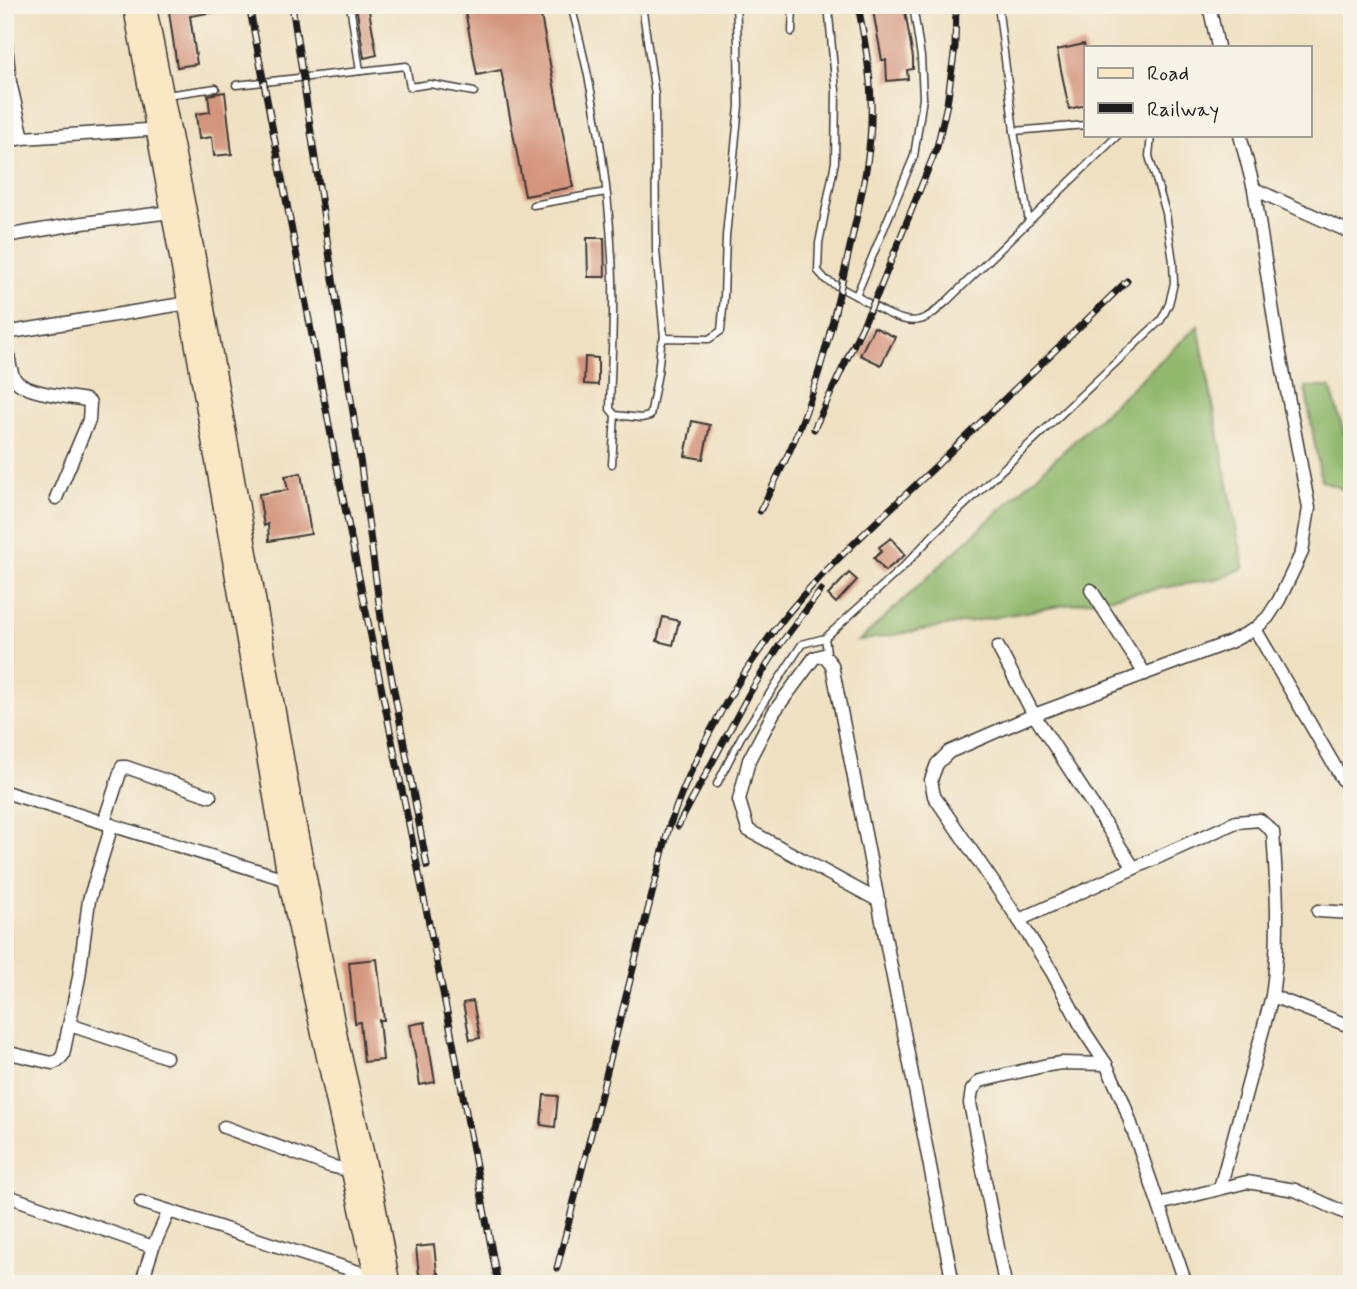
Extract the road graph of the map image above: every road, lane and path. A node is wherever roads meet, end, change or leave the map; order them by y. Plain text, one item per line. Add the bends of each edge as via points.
1 (132, 5) edge
2 (146, 5) edge
3 (350, 5) edge
4 (571, 5) edge
5 (642, 5) edge
6 (736, 5) edge
7 (793, 5) edge
8 (828, 5) edge
9 (914, 5) edge
10 (998, 5) edge
11 (1209, 5) edge
12 (793, 32) dead end
13 (5, 40) edge
14 (1218, 46) edge
15 (360, 71) junction
16 (236, 85) dead end
17 (216, 88) dead end
18 (474, 92) dead end
19 (164, 95) junction
20 (1084, 125) edge
21 (163, 129) junction
22 (1014, 131) junction
23 (1117, 136) edge
24 (1151, 136) edge
25 (1240, 136) edge
26 (23, 138) junction
27 (5, 141) edge
28 (1254, 189) junction
29 (606, 192) junction
30 (533, 205) dead end
31 (171, 212) junction
32 (1029, 222) junction
33 (1352, 233) edge
34 (5, 236) edge
35 (856, 296) junction
36 (188, 303) junction
37 (5, 334) edge
38 (664, 338) junction
39 (615, 415) junction
40 (612, 464) dead end
41 (56, 498) dead end
42 (1091, 590) dead end
43 (1255, 629) junction
44 (825, 638) junction
45 (998, 647) dead end
46 (824, 655) junction
47 (1145, 674) junction
48 (1034, 715) junction
49 (717, 784) dead end
50 (5, 792) edge
51 (1352, 792) edge
52 (210, 796) dead end
53 (108, 823) junction
54 (1134, 868) junction
55 (297, 880) junction
56 (879, 901) junction
57 (1318, 911) dead end
58 (1352, 913) edge
59 (1019, 920) junction
60 (1272, 996) junction
61 (70, 1024) junction
62 (1352, 1027) edge
63 (5, 1052) edge
64 (166, 1057) dead end
65 (1106, 1064) junction
66 (223, 1127) dead end
67 (360, 1171) junction
68 (1220, 1188) junction
69 (5, 1195) edge
70 (141, 1202) dead end
71 (1159, 1204) junction
72 (169, 1212) junction
73 (1352, 1216) edge
74 (153, 1247) junction
75 (383, 1281) edge
76 (150, 1284) edge
77 (953, 1284) edge
78 (1005, 1284) edge
79 (1186, 1284) edge

1 - 21 street
2 - 19 street
3 - 15 lane
4 - 29 lane via 596,114
5 - 38 lane via 654,95 656,250
6 - 38 lane via 739,106 721,331 709,339
7 - 12 lane
8 - 35 lane via 836,91 835,162 818,271
9 - 35 lane via 923,98 914,156
10 - 22 lane
11 - 14 street
13 - 26 street
15 - 16 lane
15 - 18 lane via 406,66 410,87 430,84
17 - 19 lane
19 - 21 street
20 - 22 lane
21 - 26 street
21 - 31 street
21 - 55 street via 202,293 288,783
22 - 32 lane
23 - 32 lane
24 - 44 lane via 1149,156 1167,213 1173,262 1174,283 1161,320
25 - 28 street
26 - 27 street
28 - 33 street
28 - 43 street via 1309,508 1302,552 1279,600
29 - 30 lane
29 - 39 lane via 612,280 610,409
31 - 34 street
31 - 36 street
32 - 35 lane via 947,301 920,320 908,321 883,312
36 - 37 street
36 - 55 street
37 - 41 street via 19,385 90,403 89,419
38 - 39 lane via 650,416
39 - 40 lane
42 - 47 street
43 - 47 street
43 - 51 street
44 - 46 lane
44 - 49 lane via 802,644 741,737
45 - 48 street
46 - 56 street via 832,665
46 - 56 street via 814,658 774,712 749,760 739,800 748,830
47 - 48 street
48 - 54 street
48 - 59 street via 950,752 937,764 931,780 934,796
50 - 53 street
52 - 53 street via 122,767
53 - 55 street
53 - 61 street via 89,900
54 - 59 street
54 - 60 street via 1236,822 1260,820 1273,832 1278,908
55 - 67 street via 338,1040
56 - 77 street
57 - 58 street
59 - 65 street
60 - 62 street
60 - 68 street
61 - 63 street via 58,1061
61 - 64 street
65 - 71 street
65 - 78 street via 1043,1066 980,1081 972,1090 970,1103
66 - 67 street via 330,1166
67 - 75 street
68 - 71 street
68 - 73 street via 1247,1182 1295,1190
69 - 74 street
70 - 72 street
71 - 79 street
72 - 74 street
72 - 75 street
74 - 76 street via 144,1275

